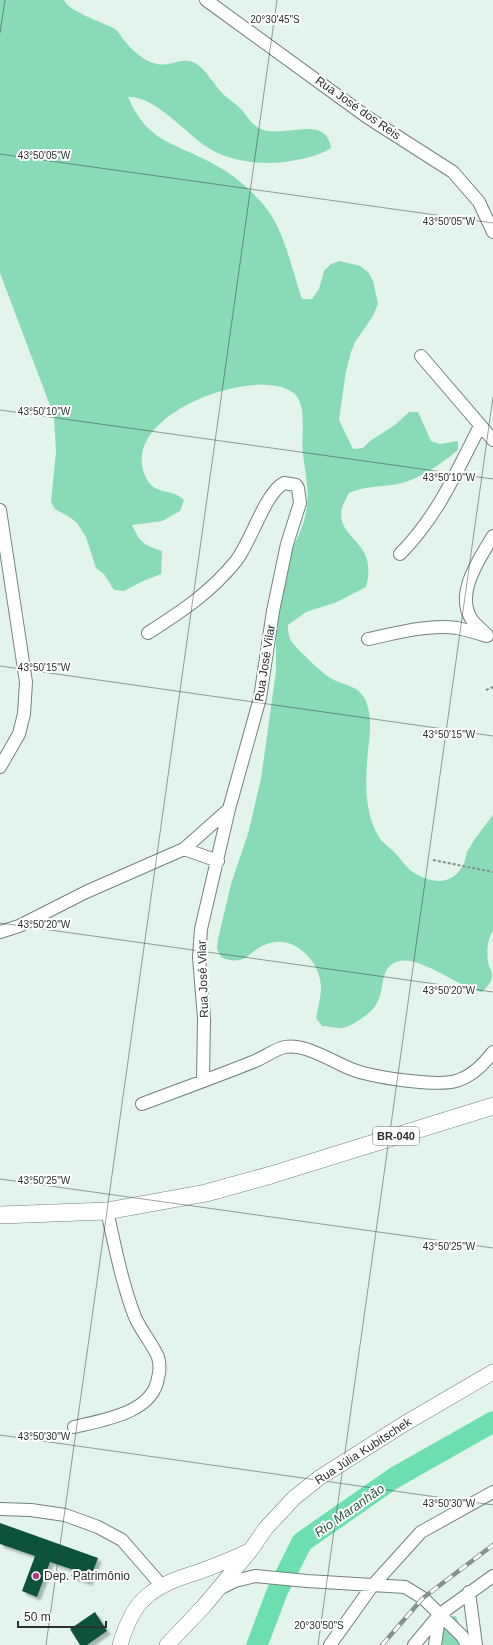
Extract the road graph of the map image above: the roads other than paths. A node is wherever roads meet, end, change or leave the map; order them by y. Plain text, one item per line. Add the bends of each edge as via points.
1 (206, 0) edge
2 (493, 232) edge
3 (421, 356) dead end
4 (480, 426) junction
5 (493, 440) edge
6 (0, 510) edge
7 (493, 536) edge
8 (400, 554) dead end
9 (148, 633) dead end
10 (490, 637) edge
11 (368, 639) dead end
12 (0, 767) edge
13 (229, 809) junction
14 (184, 849) junction
15 (218, 861) junction
16 (0, 932) edge
17 (493, 1052) edge
18 (203, 1081) junction
19 (142, 1104) dead end
20 (493, 1106) edge
21 (107, 1211) junction
22 (0, 1215) edge
23 (493, 1372) edge
24 (74, 1426) dead end
25 (493, 1492) edge
26 (0, 1509) edge
27 (250, 1551) junction
28 (259, 1576) junction
29 (493, 1576) edge
30 (373, 1585) junction
31 (162, 1586) junction
32 (218, 1590) junction
33 (469, 1592) junction
34 (439, 1615) junction
35 (429, 1627) junction
36 (120, 1645) edge
37 (167, 1645) edge
38 (330, 1645) edge
39 (414, 1645) edge
40 (426, 1645) edge
41 (436, 1645) edge
42 (467, 1645) edge
43 (476, 1645) edge

1 - 2 street, Rua José dos Reis via 367,117 453,172 479,202
3 - 4 street
4 - 5 street
4 - 8 street via 433,515
6 - 12 street via 26,682 24,714 19,734
7 - 10 street via 472,575 466,593 471,619
9 - 13 street, Rua José Vilar via 202,597 218,582 237,559 274,492 284,483 296,485 300,503 287,544 273,610 260,698
10 - 11 street via 458,628 440,627
13 - 14 street
13 - 15 street, Rua José Vilar
14 - 15 street
14 - 16 street via 86,892 19,926
15 - 18 street, Rua José Vilar via 205,909 200,944 204,1018
17 - 18 street via 484,1063 457,1081 394,1080 352,1069 293,1047 278,1049
18 - 19 street
20 - 21 highway, BR-040 via 206,1193
21 - 22 highway, BR-040
21 - 24 street via 135,1317 158,1356 158,1382 147,1400 134,1408 112,1418
23 - 27 main road, Rua Júlia Kubitschek via 404,1424 320,1478 294,1498 266,1528
25 - 30 street via 421,1532
26 - 31 street via 65,1515 98,1527 122,1540
27 - 28 street via 250,1568
27 - 31 main road
27 - 32 main road, Rua Júlia Kubitschek
28 - 30 street via 307,1582
28 - 32 street via 235,1581
29 - 33 street
30 - 34 street via 395,1585 414,1591
30 - 38 street
31 - 36 main road via 146,1597 134,1612 125,1628
32 - 37 main road, Rua Júlia Kubitschek
33 - 34 street
33 - 43 street
34 - 35 street
34 - 41 street
34 - 42 street via 462,1636
35 - 39 street
35 - 40 street

